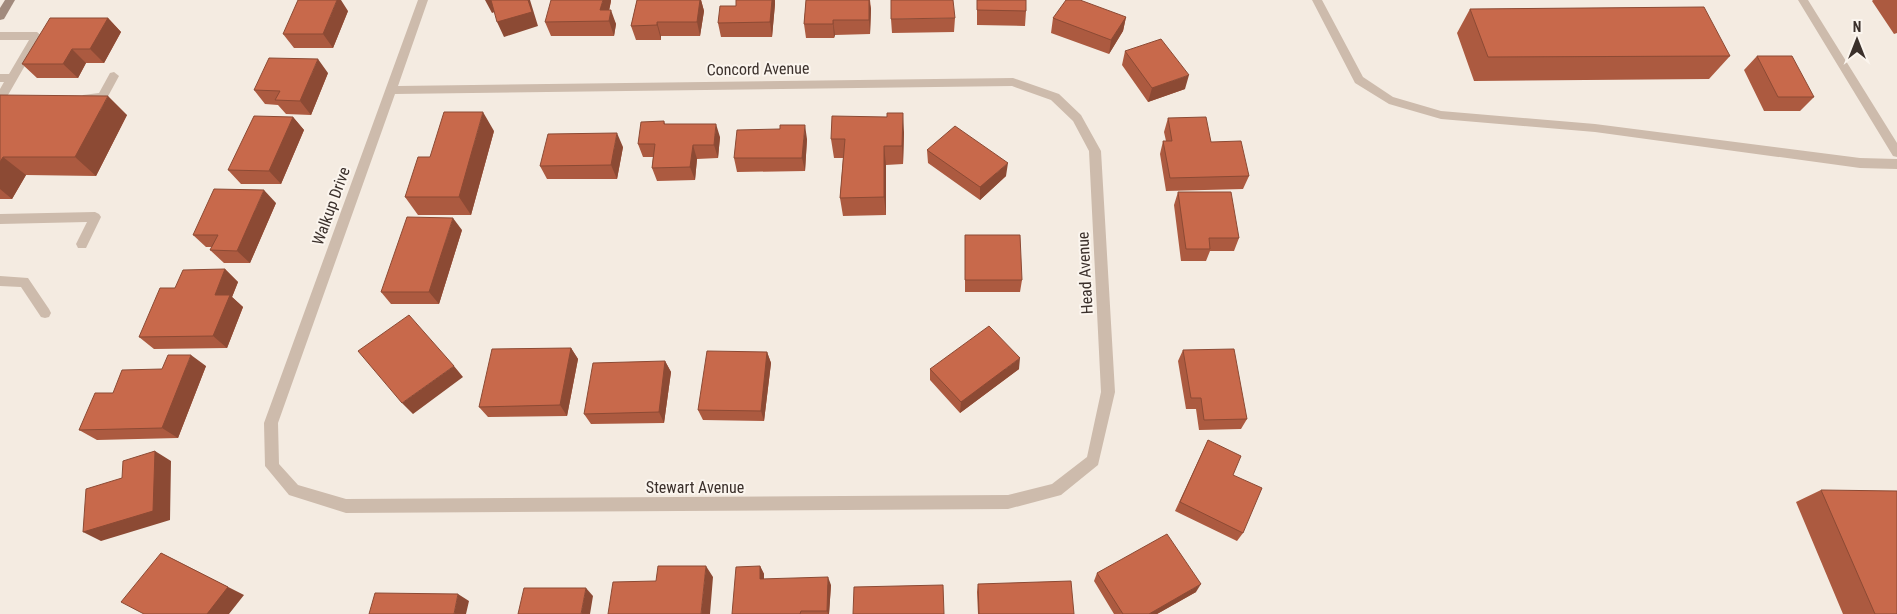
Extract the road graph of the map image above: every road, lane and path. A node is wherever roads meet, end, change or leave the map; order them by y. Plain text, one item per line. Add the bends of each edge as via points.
1 (10, 0) edge
2 (423, 0) edge
3 (1317, 0) edge
4 (1804, 0) edge
5 (0, 16) edge
6 (0, 36) edge
7 (114, 76) dead end
8 (0, 78) edge
9 (12, 78) junction
10 (390, 90) junction
11 (2, 98) edge
12 (74, 98) edge
13 (1095, 152) joint
14 (1897, 153) edge
15 (1897, 164) edge
16 (0, 219) edge
17 (82, 244) dead end
18 (0, 281) edge
19 (45, 313) dead end
20 (1108, 392) joint
21 (270, 423) joint

1 - 5 main road
2 - 10 street, Walkup Drive
3 - 15 street via 1359,80 1389,100 1441,114 1595,128 1860,163
4 - 14 street
6 - 9 street via 37,36
7 - 12 street via 102,97
8 - 9 street
9 - 11 street
10 - 13 street, Concord Avenue via 1013,82 1055,97 1077,118
10 - 21 street, Walkup Drive
13 - 20 street, Head Avenue
16 - 17 street via 95,217
18 - 19 street via 24,282
20 - 21 street, Stewart Avenue via 1093,461 1056,490 1008,502 346,506 294,490 277,472 272,466

